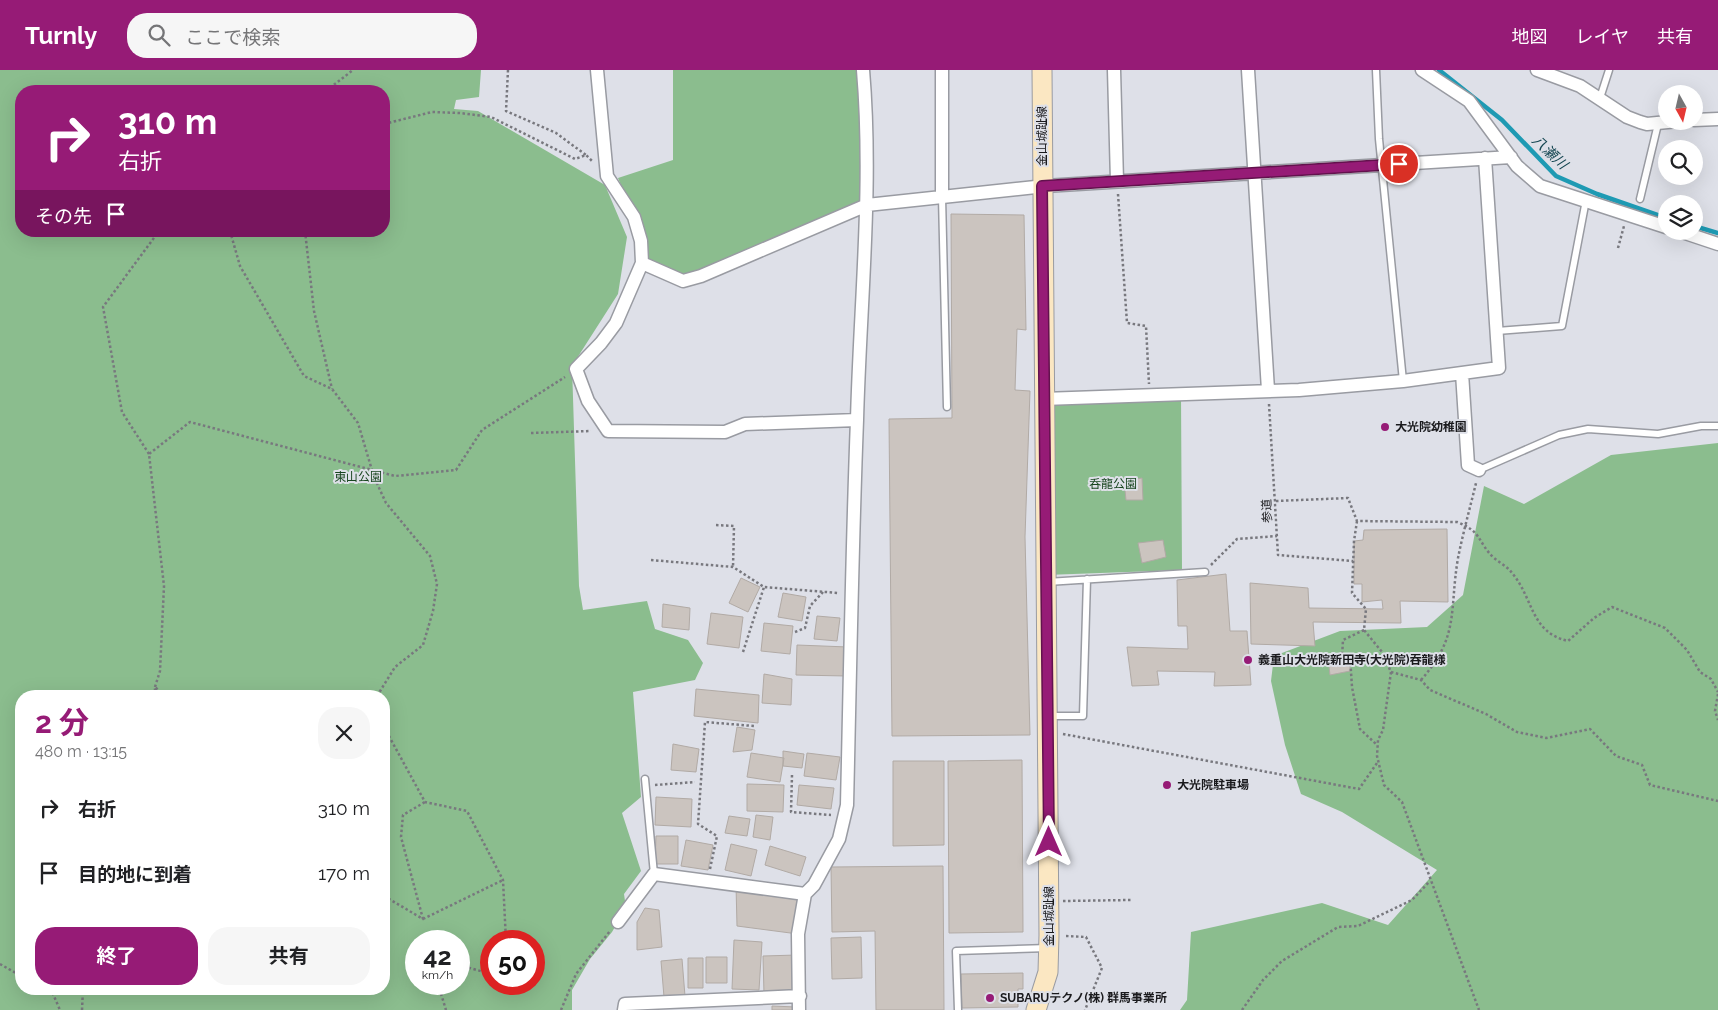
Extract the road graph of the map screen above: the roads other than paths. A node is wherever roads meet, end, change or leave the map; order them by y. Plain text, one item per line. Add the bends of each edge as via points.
1 (597, 70) edge
2 (863, 70) edge
3 (942, 70) edge
4 (1042, 70) edge
5 (1114, 70) edge
6 (1248, 70) edge
7 (1376, 70) edge
8 (1422, 70) edge
9 (1537, 70) edge
10 (1609, 70) edge
11 (1600, 98) junction
12 (1718, 119) edge
13 (1703, 120) edge
14 (1658, 124) joint
15 (1511, 157) junction
16 (1485, 158) junction
17 (1381, 164) junction
18 (1256, 173) junction
19 (1117, 181) junction
20 (1042, 186) junction
21 (942, 197) junction
22 (1640, 199) dead end
23 (1586, 200) junction
24 (867, 205) junction
25 (1658, 224) edge
26 (1703, 239) edge
27 (1718, 244) edge
28 (642, 263) junction
29 (1497, 331) junction
30 (1462, 373) junction
31 (1403, 381) junction
32 (1268, 390) junction
33 (1044, 399) junction
34 (947, 407) dead end
35 (856, 420) junction
36 (1718, 426) edge
37 (1479, 470) joint
38 (1205, 572) road end
39 (1087, 579) junction
40 (1046, 582) junction
41 (1048, 723) junction
42 (646, 782) road end
43 (654, 874) junction
44 (805, 894) junction
45 (618, 922) road end
46 (1049, 942) junction
47 (800, 996) junction
48 (624, 1010) edge
49 (799, 1010) edge
50 (958, 1010) edge
51 (1036, 1010) edge

1 - 28 street via 607,176 634,217 641,241
2 - 24 street via 868,126
3 - 21 street
4 - 20 main road, 金山城趾線
5 - 19 street
6 - 18 street
7 - 17 lane
8 - 15 street via 1469,102
9 - 11 street via 1580,86
10 - 11 lane
11 - 14 street via 1627,117
12 - 13 street
14 - 22 lane
15 - 16 street
15 - 23 street via 1540,186
16 - 17 street
16 - 29 street
17 - 18 street
17 - 31 lane
18 - 19 street
18 - 32 street
19 - 20 street
20 - 21 street
20 - 33 main road, 金山城趾線
21 - 24 street
21 - 34 lane
23 - 25 street
23 - 29 lane via 1562,326
24 - 28 street via 702,276 683,281
24 - 35 street
26 - 27 street
28 - 35 street via 616,323 576,369 588,401 608,431 725,432 745,424
29 - 30 street via 1499,368
30 - 31 street
30 - 37 street via 1468,465
31 - 32 street
32 - 33 street
33 - 40 main road, 金山城趾線
35 - 44 street via 847,805 839,839
36 - 37 lane via 1658,434 1588,429 1559,435
38 - 39 lane
39 - 40 lane
39 - 41 lane via 1083,716
40 - 41 main road, 金山城趾線
41 - 46 main road, 金山城趾線
42 - 43 lane
43 - 44 street
43 - 45 street
44 - 47 street via 798,934
46 - 50 lane via 956,951
46 - 51 main road, 金山城趾線 via 1048,972
47 - 48 street via 625,1004
47 - 49 street

